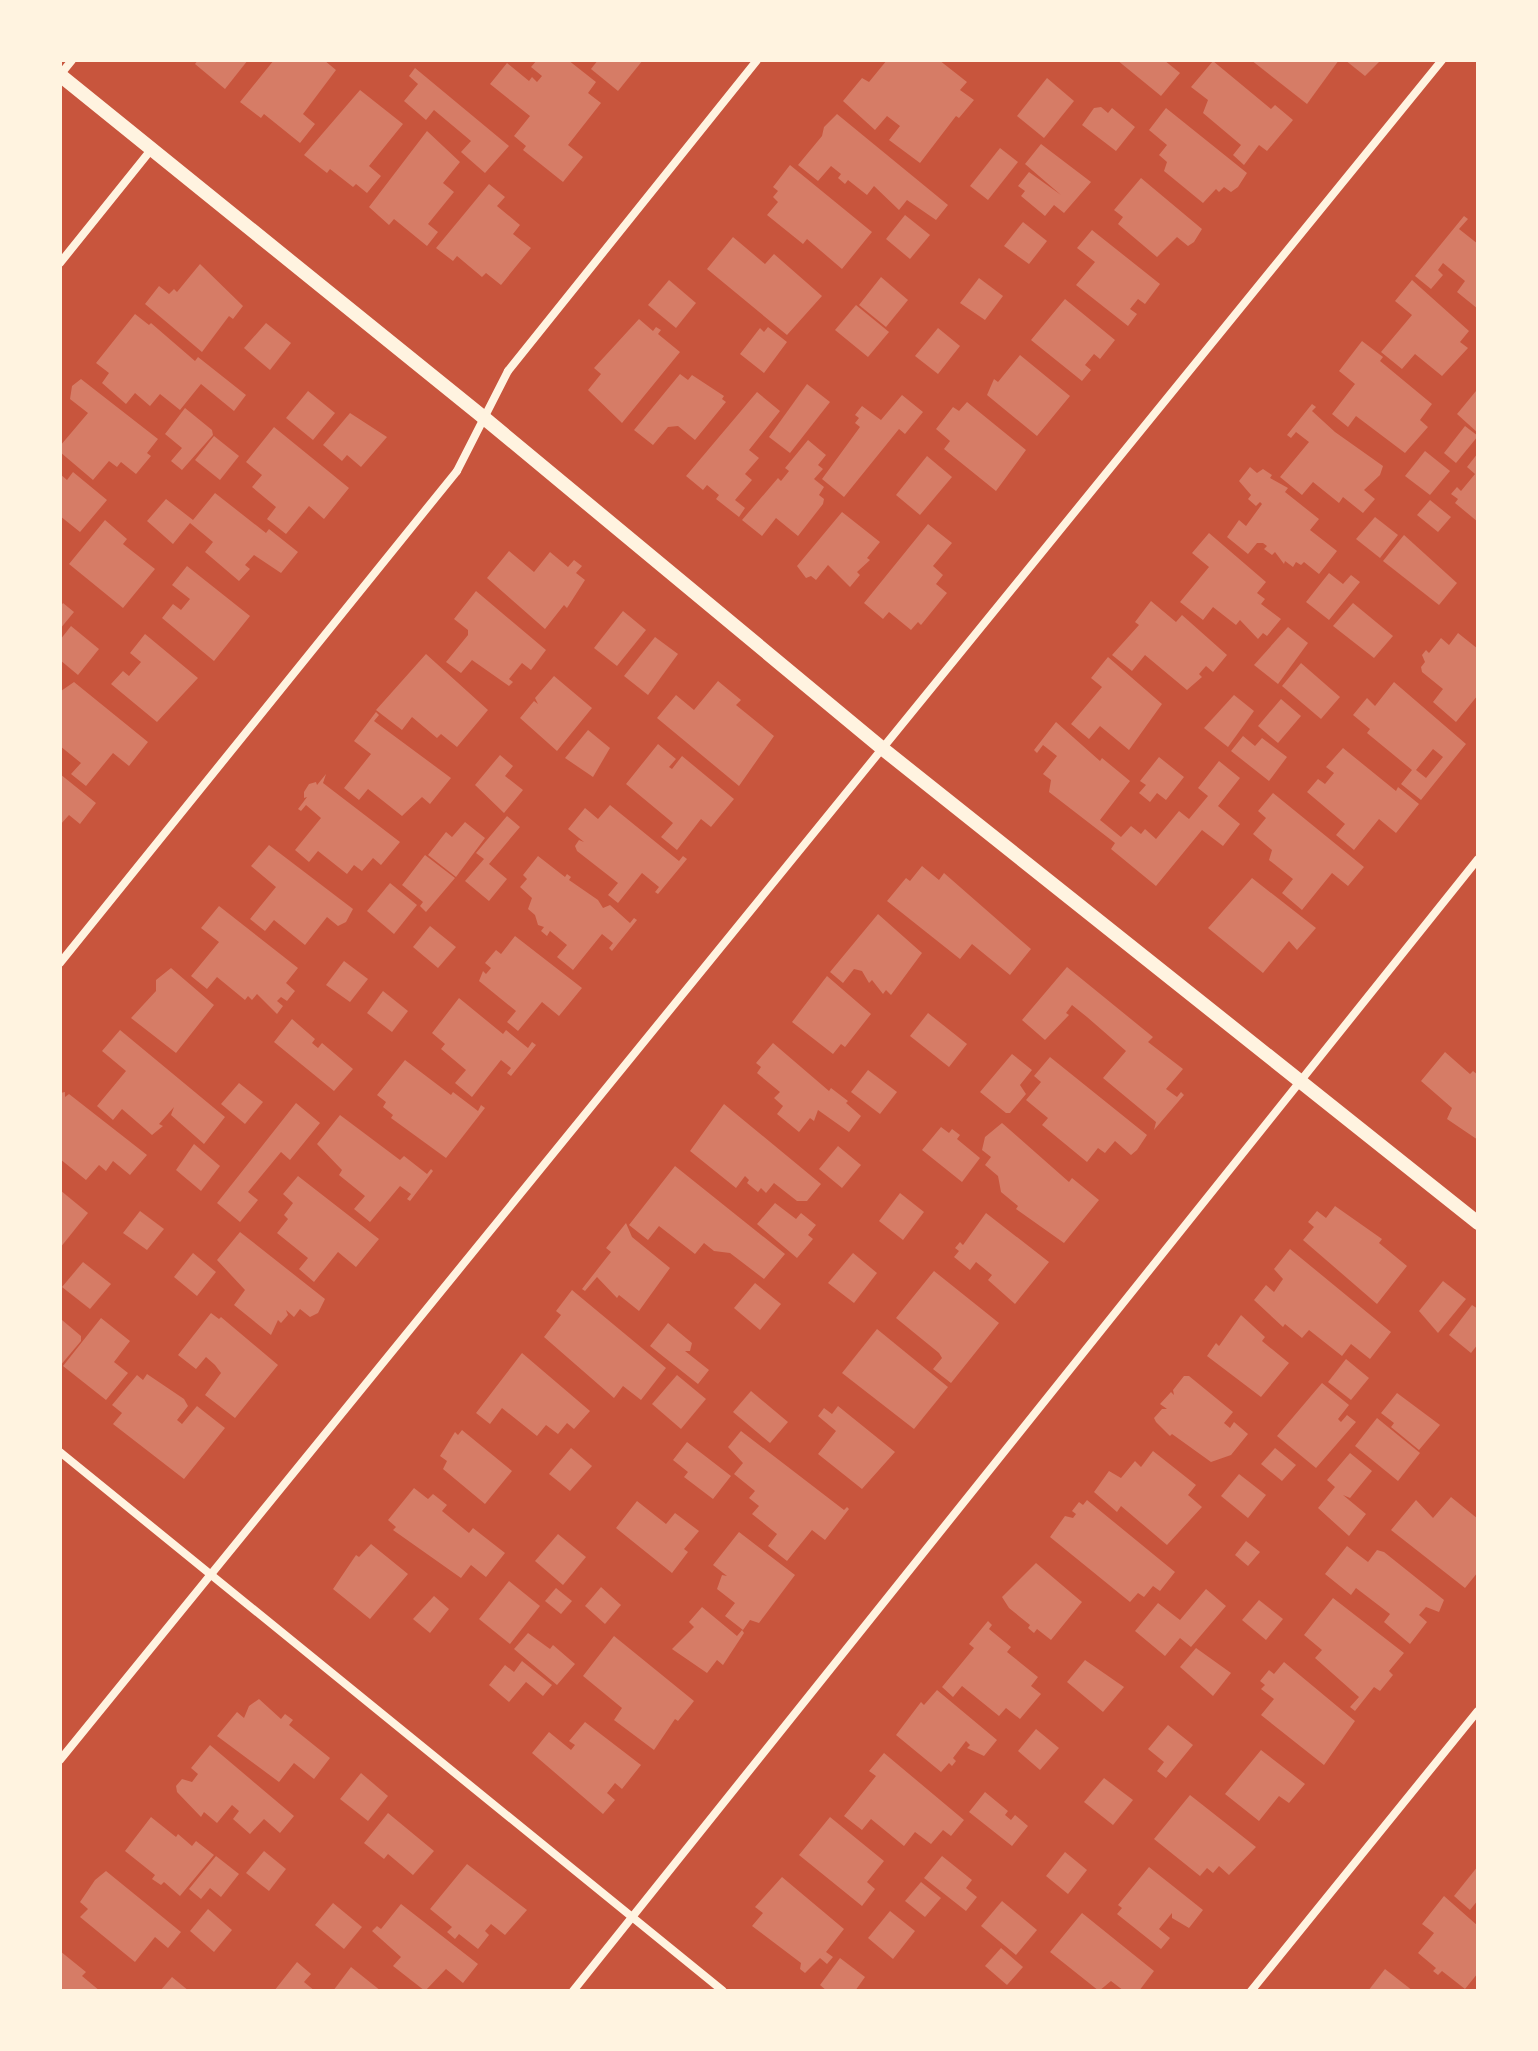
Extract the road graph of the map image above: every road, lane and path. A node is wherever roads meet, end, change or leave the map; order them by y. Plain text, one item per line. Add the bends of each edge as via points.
1 (72, 60) edge
2 (757, 60) edge
3 (1442, 60) edge
4 (60, 75) edge
5 (150, 151) junction
6 (60, 263) edge
7 (483, 417) junction
8 (883, 749) junction
9 (1478, 859) edge
10 (60, 963) edge
11 (1299, 1079) junction
12 (1478, 1223) edge
13 (60, 1452) edge
14 (213, 1573) junction
15 (1478, 1711) edge
16 (60, 1760) edge
17 (632, 1918) junction
18 (573, 1991) edge
19 (723, 1991) edge
20 (1251, 1991) edge

1 - 4 street
2 - 7 street via 508,371
3 - 8 street
4 - 5 street
5 - 6 street
5 - 7 street
7 - 8 street
7 - 10 street via 457,471
8 - 11 street
8 - 14 street
9 - 11 street
11 - 12 street
11 - 17 street
13 - 14 street
14 - 16 street
14 - 17 street
15 - 20 street
17 - 18 street
17 - 19 street

